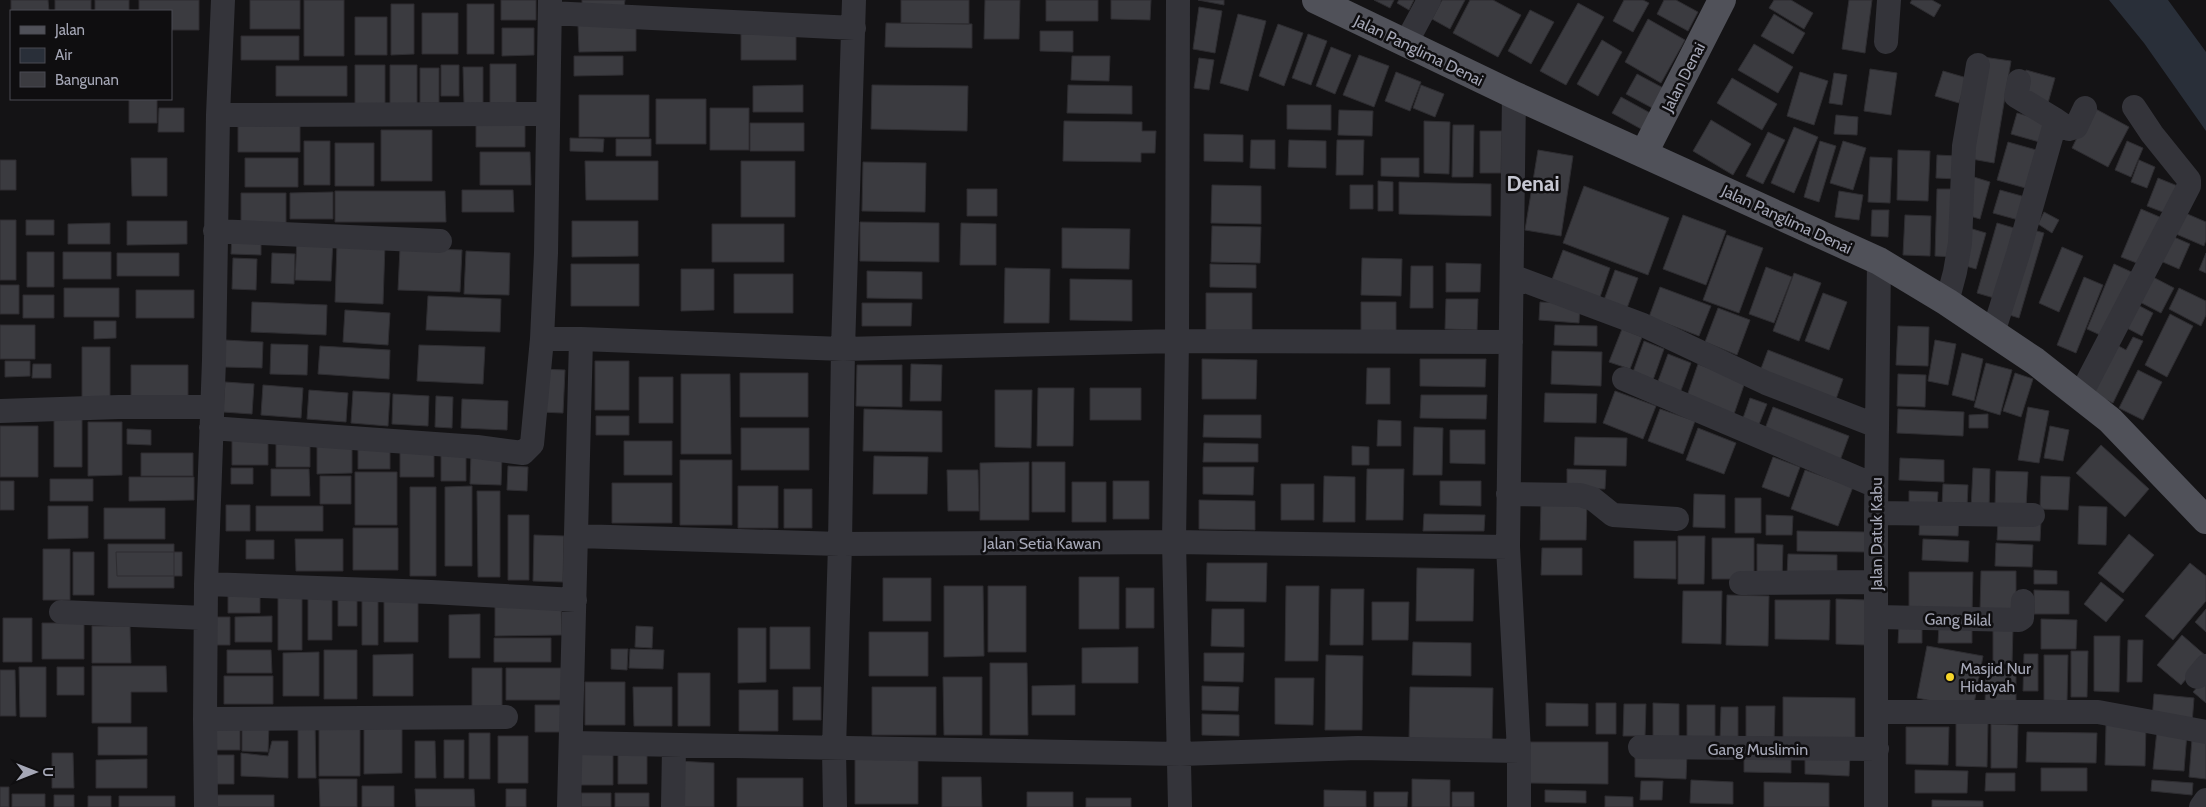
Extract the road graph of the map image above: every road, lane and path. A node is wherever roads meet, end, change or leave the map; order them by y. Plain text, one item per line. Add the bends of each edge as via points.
1 (223, 0) edge
2 (854, 0) edge
3 (1178, 0) edge
4 (1316, 0) edge
5 (1429, 0) edge
6 (1722, 0) edge
7 (1889, 0) edge
8 (550, 7) edge
9 (854, 28) junction
10 (1886, 42) dead end
11 (1406, 43) junction
12 (1978, 65) dead end
13 (2019, 81) dead end
14 (1514, 95) junction
15 (2134, 107) dead end
16 (2085, 108) dead end
17 (548, 114) junction
18 (218, 115) junction
19 (2056, 120) junction
20 (1644, 153) junction
21 (215, 231) junction
22 (440, 241) dead end
23 (1879, 261) junction
24 (1512, 276) junction
25 (1947, 302) junction
26 (1993, 333) junction
27 (542, 339) junction
28 (581, 339) junction
29 (1177, 341) junction
30 (1511, 342) junction
31 (843, 349) junction
32 (1624, 379) dead end
33 (2080, 396) junction
34 (0, 411) edge
35 (212, 418) junction
36 (1877, 426) junction
37 (1876, 486) junction
38 (1508, 494) junction
39 (1876, 513) junction
40 (2033, 515) dead end
41 (1677, 519) dead end
42 (2206, 520) edge
43 (577, 536) junction
44 (1174, 542) junction
45 (840, 544) junction
46 (1508, 547) junction
47 (1876, 582) junction
48 (1741, 583) dead end
49 (206, 584) junction
50 (575, 600) junction
51 (2023, 602) dead end
52 (61, 612) dead end
53 (1877, 617) junction
54 (206, 618) junction
55 (1876, 712) junction
56 (506, 717) dead end
57 (204, 719) junction
58 (2206, 732) edge
59 (572, 743) junction
60 (674, 747) junction
61 (1640, 747) dead end
62 (834, 749) junction
63 (1877, 749) junction
64 (1519, 751) junction
65 (1180, 754) junction
66 (2206, 800) edge
67 (206, 807) edge
68 (570, 807) edge
69 (673, 807) edge
70 (835, 807) edge
71 (1180, 807) edge
72 (1519, 807) edge
73 (1876, 807) edge
74 (2201, 807) edge

1 - 18 street
2 - 9 street
3 - 29 street
4 - 11 main road, Jalan Panglima Denai
5 - 11 street
6 - 20 main road, Jalan Denai
7 - 10 street
8 - 9 street
8 - 17 street
9 - 31 street
11 - 14 main road, Jalan Panglima Denai
12 - 25 street via 1964,146 1960,243
13 - 19 street via 2016,96
14 - 20 main road, Jalan Panglima Denai
14 - 24 street
15 - 33 street via 2190,186
16 - 19 street via 2076,127 2069,129
17 - 18 street
17 - 27 street
18 - 21 street
19 - 26 street
20 - 23 main road, Jalan Panglima Denai
21 - 22 street
21 - 35 street
23 - 25 main road, Jalan Panglima Denai
23 - 36 street, Jalan Datuk Kabu
24 - 30 street
24 - 36 street via 1644,325 1766,383
25 - 26 main road, Jalan Panglima Denai
26 - 33 main road, Jalan Panglima Denai
27 - 28 street
27 - 35 street via 532,444 523,453
28 - 31 street
28 - 43 street
29 - 30 street
29 - 31 street
29 - 44 street
30 - 38 street
31 - 45 street
32 - 37 street
33 - 42 main road, Jalan Panglima Denai via 2110,420
34 - 35 street via 119,407
35 - 49 street
36 - 37 street, Jalan Datuk Kabu
37 - 39 street, Jalan Datuk Kabu
38 - 41 street via 1580,494 1593,499 1613,515
38 - 46 street
39 - 40 street
39 - 47 street, Jalan Datuk Kabu
43 - 45 street, Jalan Setia Kawan
43 - 50 street
44 - 45 street, Jalan Setia Kawan
44 - 46 street, Jalan Setia Kawan
44 - 65 street
45 - 62 street
46 - 64 street
47 - 48 street
47 - 53 street, Jalan Datuk Kabu
49 - 50 street
49 - 54 street
50 - 59 street
51 - 53 street, Gang Bilal via 2019,620
52 - 54 street
53 - 55 street, Jalan Datuk Kabu
54 - 57 street
55 - 58 street via 2098,712
55 - 63 street, Jalan Datuk Kabu
56 - 57 street
57 - 67 street
59 - 60 street
59 - 68 street
60 - 62 street
60 - 69 street
61 - 63 street, Gang Muslimin
62 - 65 street
62 - 70 street
63 - 73 street, Jalan Datuk Kabu
64 - 65 street via 1358,748
64 - 72 street
65 - 71 street
66 - 74 street

